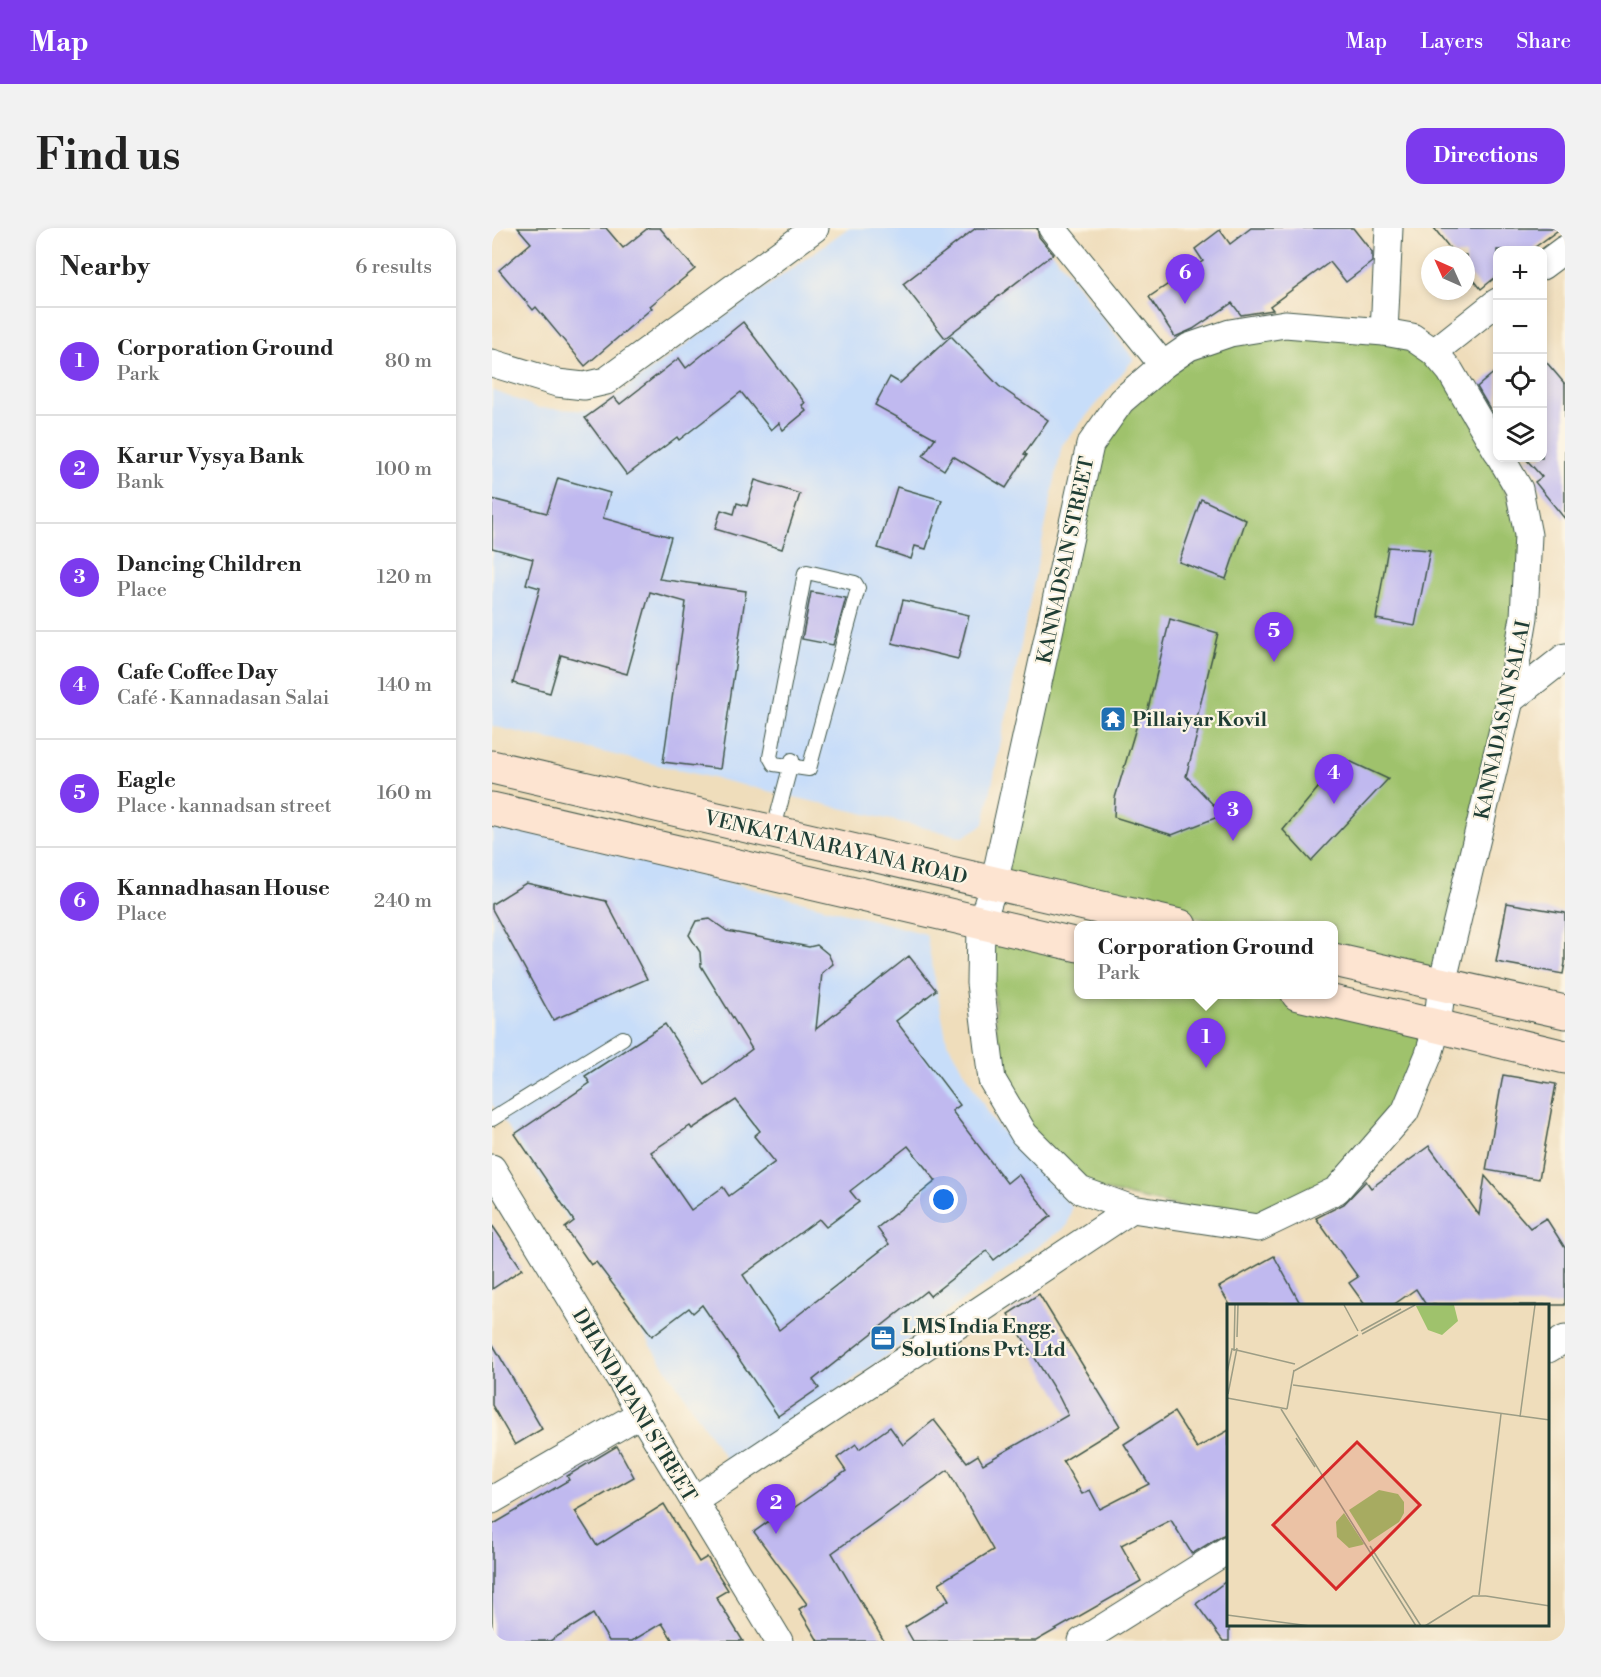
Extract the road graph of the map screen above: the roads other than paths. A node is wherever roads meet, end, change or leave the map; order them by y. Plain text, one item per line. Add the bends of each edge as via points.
1 (815, 228) edge
2 (1052, 228) edge
3 (1389, 228) edge
4 (1565, 249) edge
5 (1547, 263) edge
6 (1493, 305) edge
7 (1384, 332) junction
8 (1434, 352) junction
9 (492, 363) edge
10 (1163, 365) junction
11 (1493, 444) edge
12 (1504, 462) edge
13 (1565, 657) edge
14 (1510, 700) junction
15 (492, 767) edge
16 (790, 767) junction
17 (492, 809) edge
18 (773, 832) junction
19 (994, 884) junction
20 (1158, 921) edge
21 (981, 924) junction
22 (1074, 944) edge
23 (1338, 961) edge
24 (1442, 984) junction
25 (1320, 999) edge
26 (1565, 1012) edge
27 (1437, 1026) junction
28 (623, 1038) dead end
29 (1565, 1057) edge
30 (492, 1119) edge
31 (496, 1184) edge
32 (1132, 1209) junction
33 (1565, 1339) edge
34 (1550, 1348) edge
35 (640, 1414) junction
36 (492, 1500) edge
37 (694, 1500) junction
38 (1227, 1550) edge
39 (779, 1641) edge
40 (1082, 1641) edge

1 - 9 street via 606,381 584,386 557,383
2 - 10 street
3 - 7 street
4 - 5 street
6 - 8 street
7 - 8 street via 1412,337
7 - 10 street via 1285,324 1230,333 1189,347
8 - 11 street via 1450,371
10 - 19 street, KANNADSAN STREET via 1121,401 1090,445
12 - 14 street, KANNADASAN SALAI via 1519,489 1528,535 1524,617
13 - 14 street
14 - 24 street, KANNADASAN SALAI
15 - 18 main road, VENKATANARAYANA ROAD
16 - 16 lane via 811,767 858,588 855,583 807,572 771,757 774,764
16 - 18 lane
17 - 21 main road, VENKATANARAYANA ROAD
18 - 19 main road, VENKATANARAYANA ROAD
19 - 20 main road, VENKATANARAYANA ROAD
19 - 21 street, KANNADSAN STREET
21 - 22 main road, VENKATANARAYANA ROAD
21 - 32 street, KANNADSAN STREET via 980,983 992,1080 1024,1134 1080,1190
23 - 24 main road
24 - 26 main road
24 - 27 street, KANNADASAN SALAI
25 - 27 main road
27 - 29 main road
27 - 32 street, KANNADASAN SALAI via 1405,1112 1337,1190 1258,1228
28 - 30 lane
31 - 35 street, DHANDAPANI STREET
32 - 37 street
33 - 34 street
35 - 36 street
35 - 37 street, DHANDAPANI STREET
37 - 39 street, DHANDAPANI STREET
38 - 40 street

